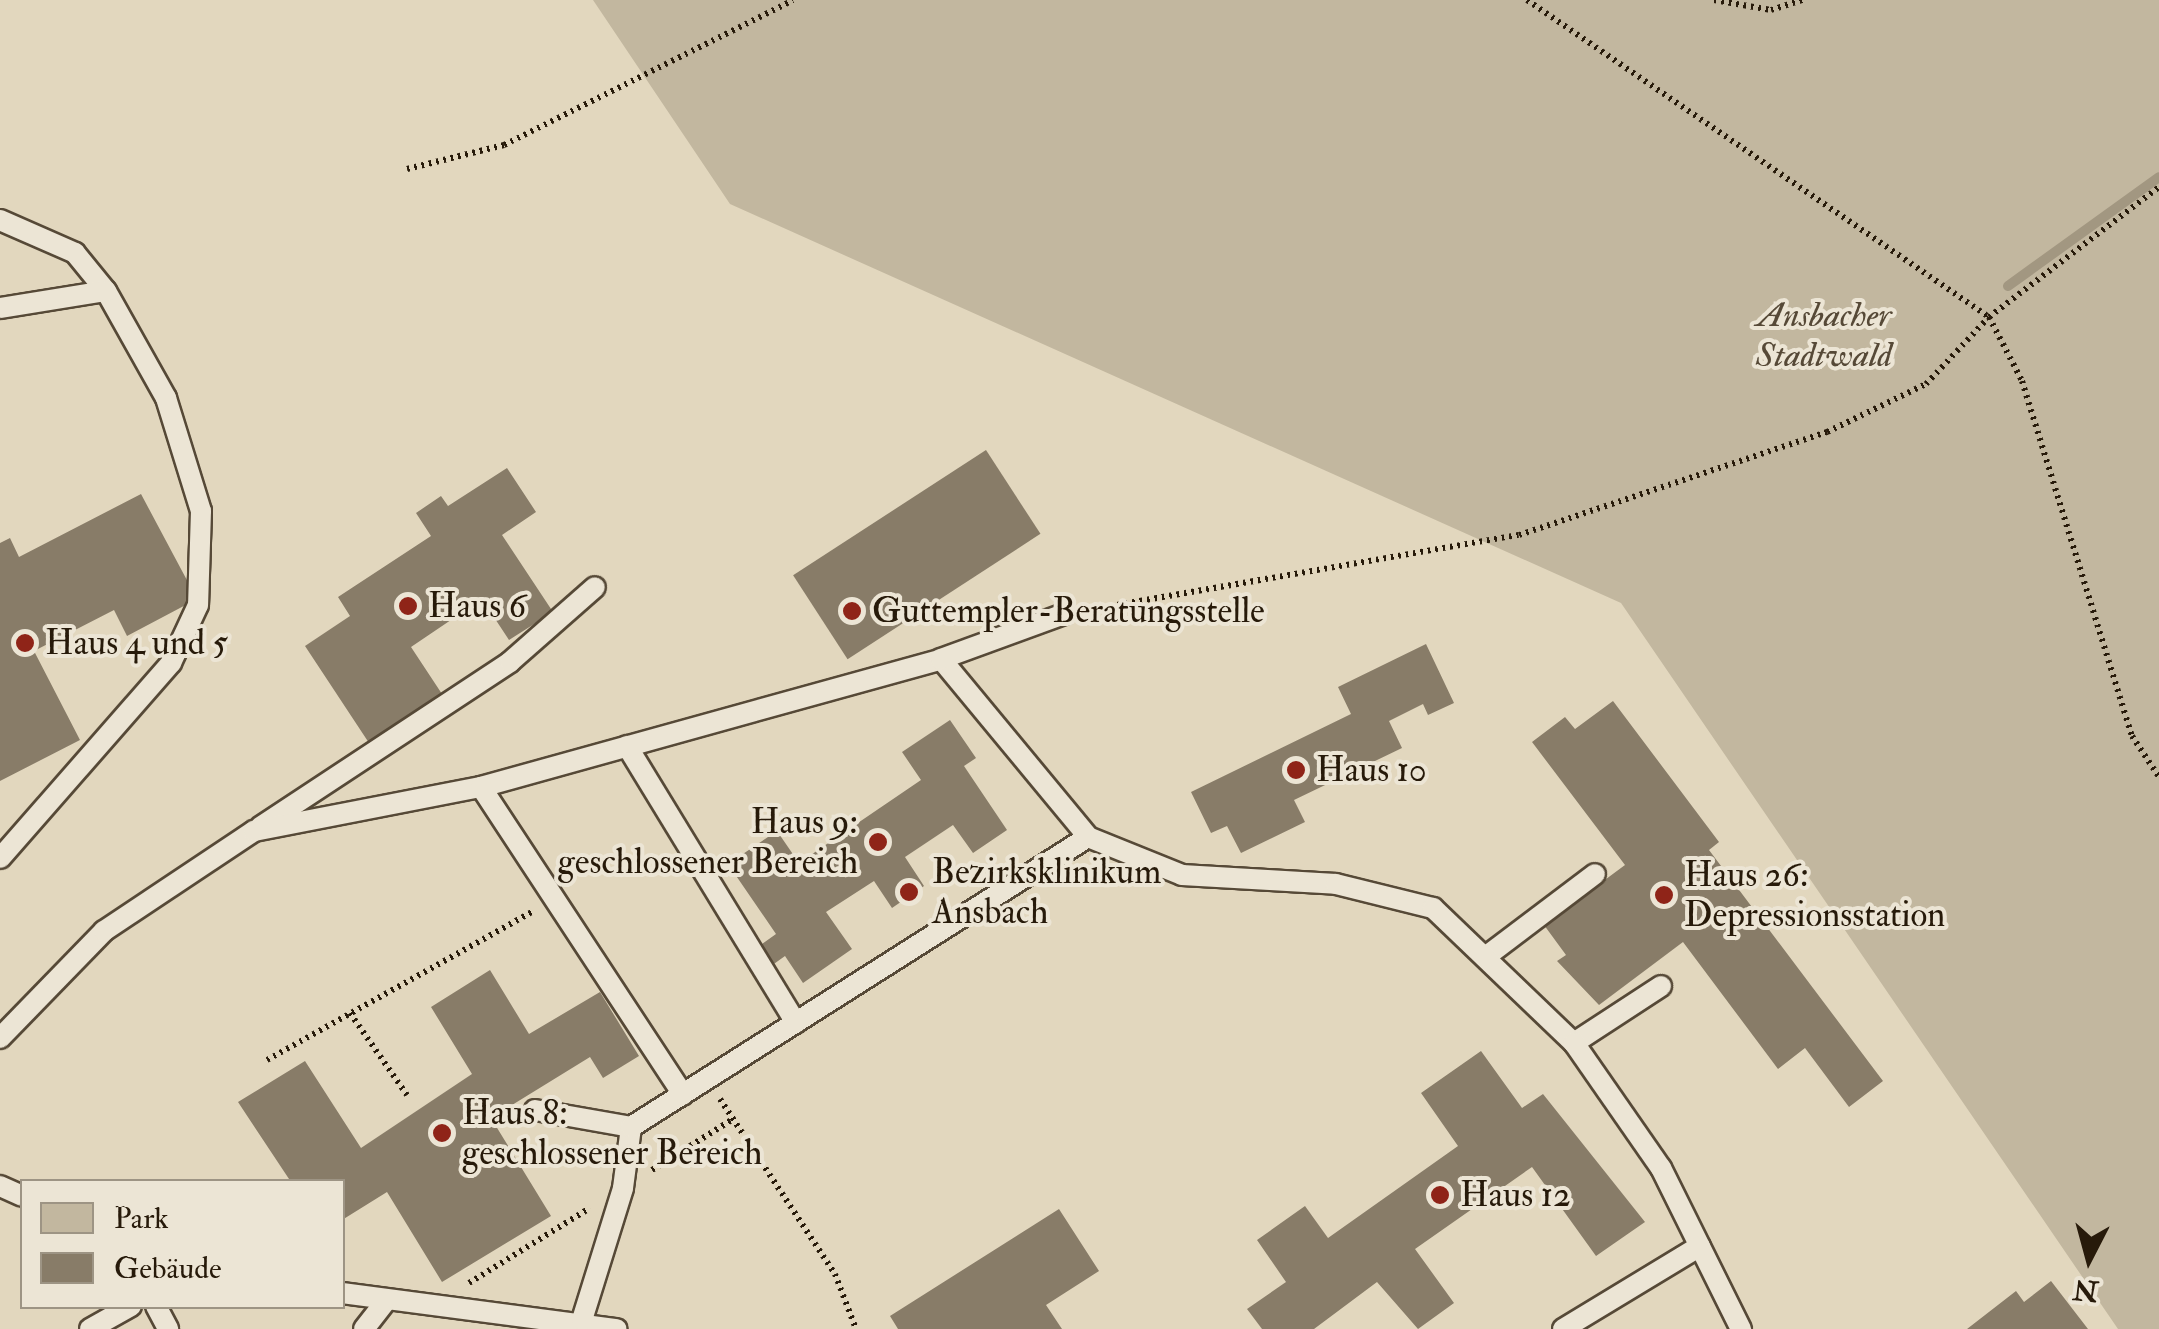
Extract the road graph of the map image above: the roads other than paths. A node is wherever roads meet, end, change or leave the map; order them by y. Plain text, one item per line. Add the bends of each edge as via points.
1 (0, 220) edge
2 (106, 291) junction
3 (0, 308) edge
4 (595, 587) dead end
5 (1064, 614) road end
6 (941, 659) junction
7 (627, 746) junction
8 (481, 787) junction
9 (254, 831) junction
10 (1088, 837) junction
11 (0, 858) edge
12 (1595, 874) dead end
13 (1488, 954) junction
14 (1661, 986) dead end
15 (796, 1024) junction
16 (0, 1038) edge
17 (1574, 1043) junction
18 (683, 1095) junction
19 (535, 1110) dead end
20 (630, 1126) junction
21 (1700, 1246) junction
22 (345, 1293) edge
23 (387, 1300) junction
24 (127, 1309) edge
25 (582, 1320) junction
26 (90, 1329) edge
27 (364, 1329) edge
28 (617, 1329) edge
29 (1564, 1329) edge
30 (1741, 1329) edge

1 - 2 lane via 75,253
2 - 3 lane
2 - 11 lane via 166,398 201,510 198,605 171,664
4 - 9 lane via 510,662
5 - 6 lane
6 - 7 lane
6 - 10 lane
7 - 8 lane
7 - 15 lane
8 - 9 lane
8 - 18 lane
9 - 16 lane via 104,932
10 - 13 lane via 1182,875 1336,884 1433,908
10 - 15 lane
12 - 13 lane
13 - 17 lane
14 - 17 lane
15 - 18 lane
17 - 21 lane via 1661,1168
18 - 20 lane
19 - 20 lane
20 - 25 lane via 623,1188
21 - 29 lane
21 - 30 lane
22 - 23 lane
23 - 25 lane
23 - 27 lane
24 - 26 lane
25 - 28 lane

